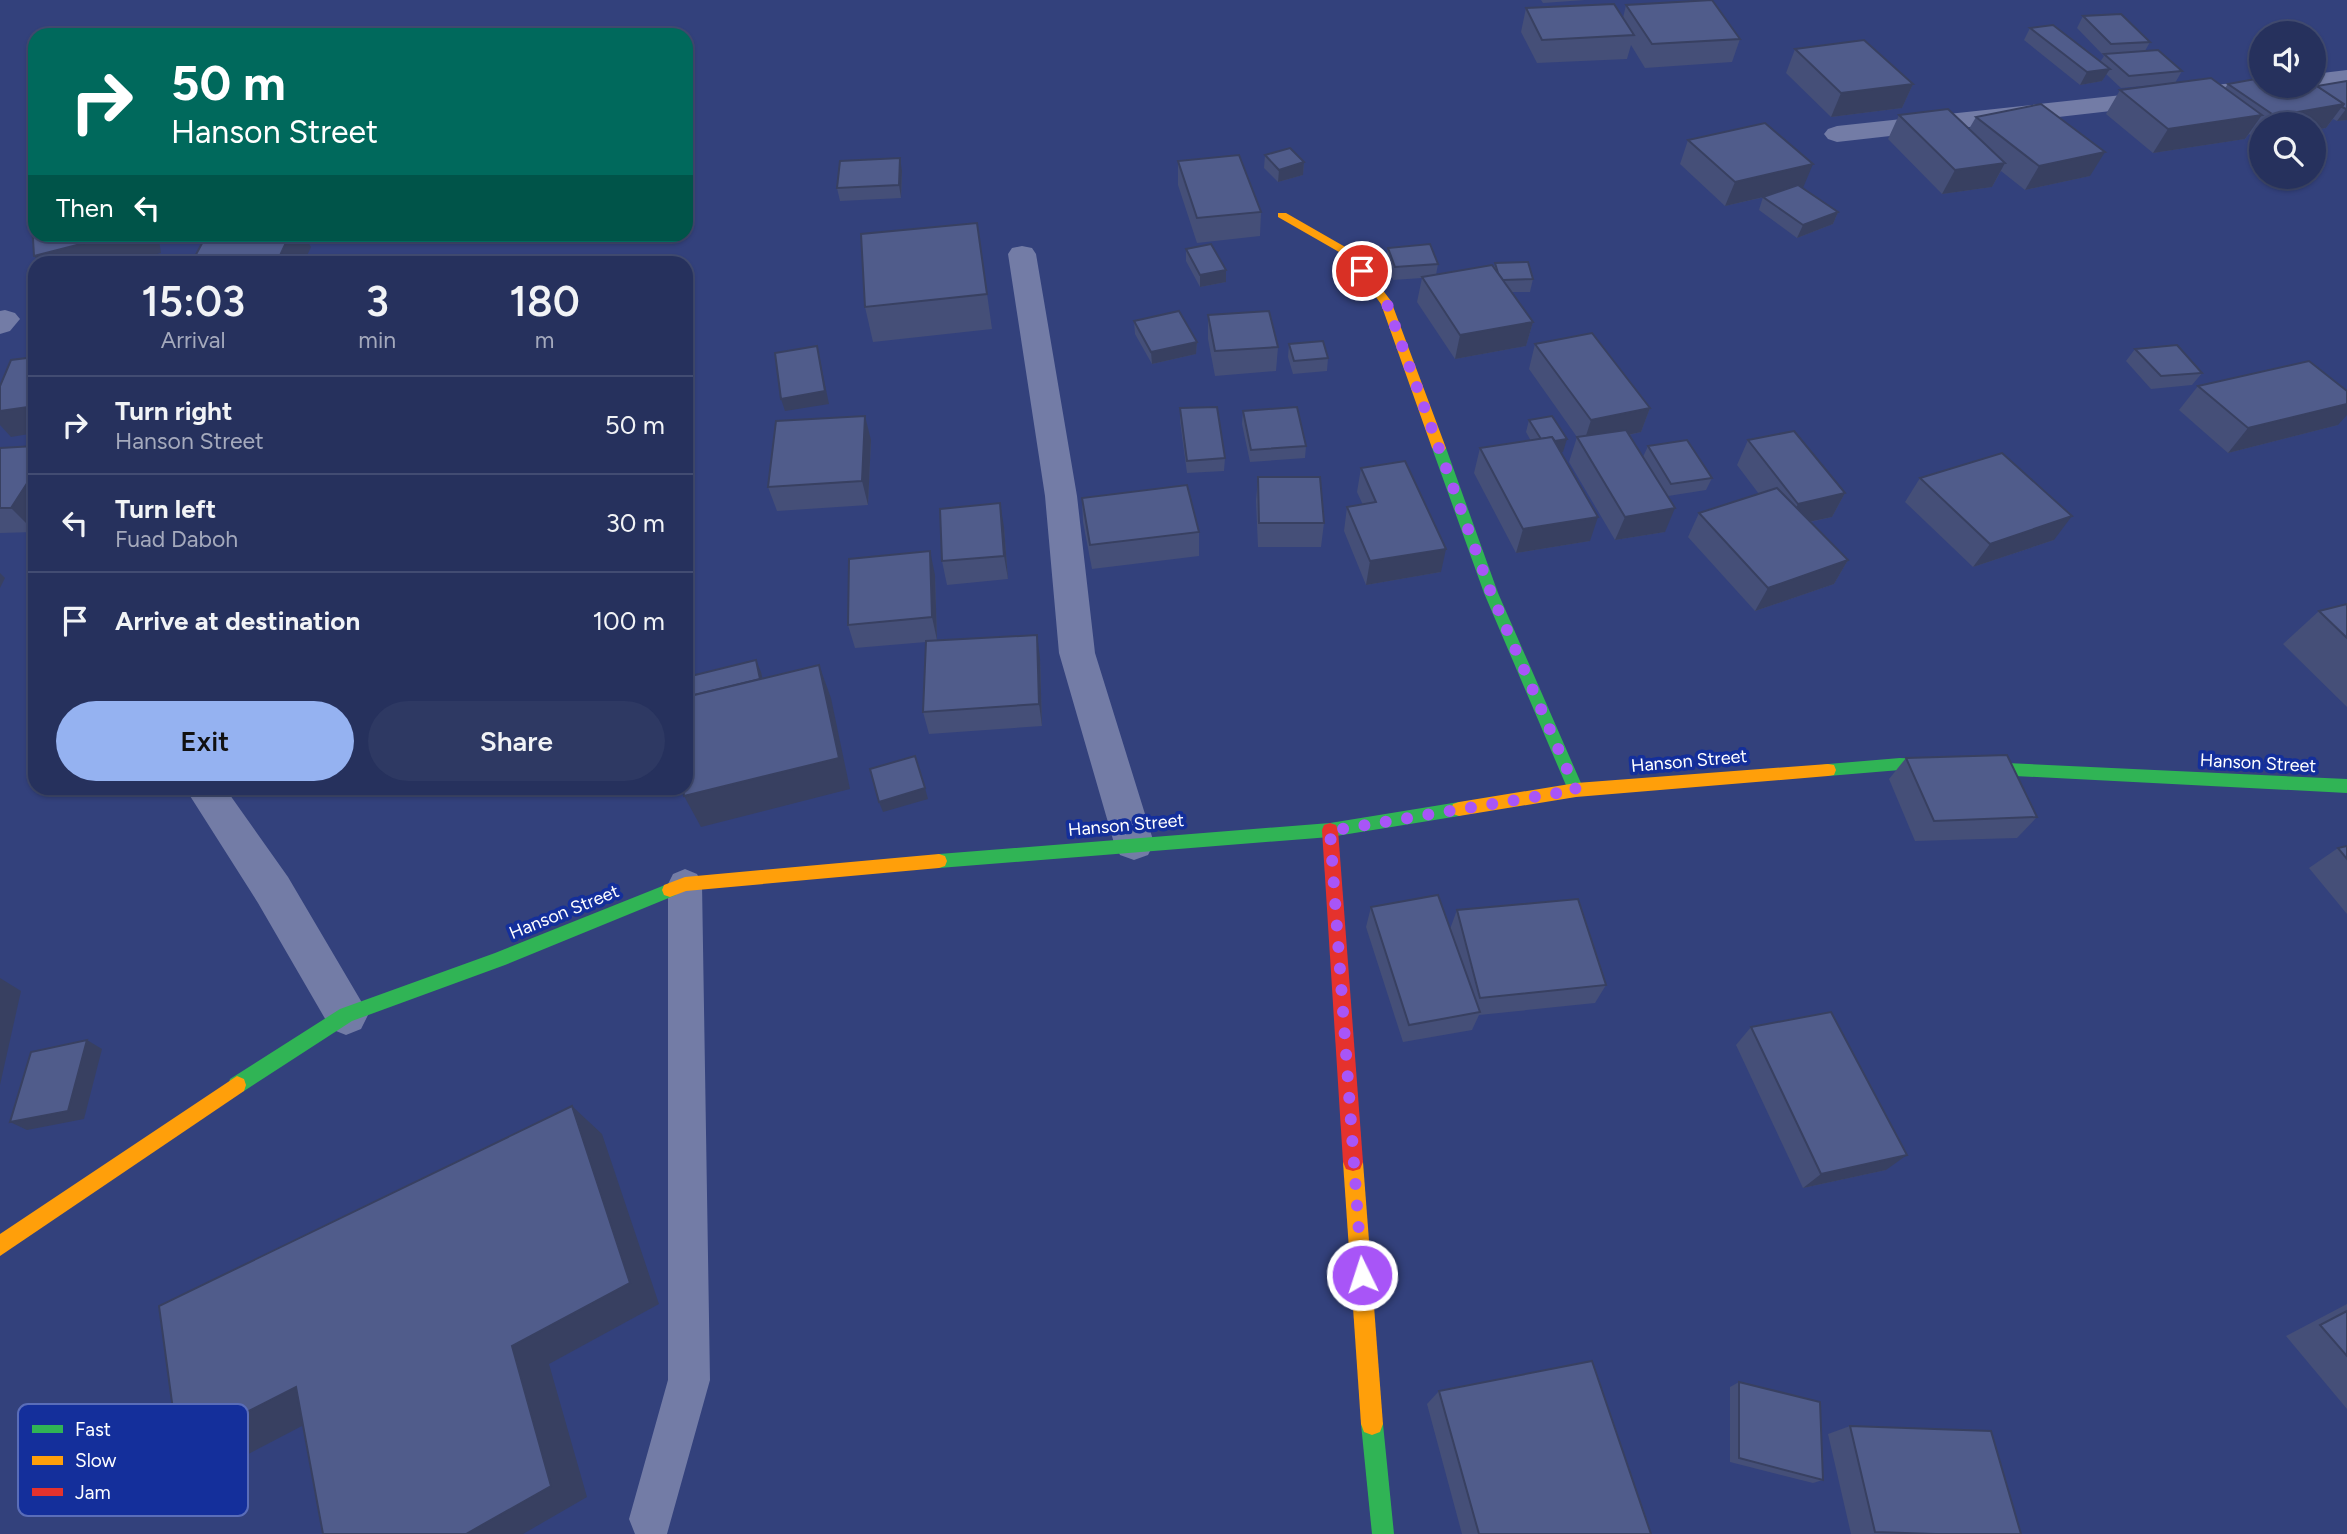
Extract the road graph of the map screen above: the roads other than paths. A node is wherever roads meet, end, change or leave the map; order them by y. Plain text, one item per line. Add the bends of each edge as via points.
1 (2347, 77) edge
2 (2326, 80) edge
3 (2249, 88) edge
4 (1838, 134) dead end
5 (1282, 215) dead end
6 (1022, 254) dead end
7 (2347, 786) edge
8 (1576, 790) junction
9 (209, 795) edge
10 (1330, 831) junction
11 (1134, 843) junction
12 (685, 884) junction
13 (346, 1015) junction
14 (0, 1247) edge
15 (651, 1518) dead end
16 (1383, 1534) edge

1 - 2 street
3 - 4 street
5 - 8 street via 1350,254 1387,304 1491,593
6 - 11 street via 1061,496 1077,653
7 - 8 street, Hanson Street via 1900,764
8 - 10 street, Hanson Street
9 - 13 street via 273,890
10 - 11 street, Hanson Street
10 - 16 street
11 - 12 street, Hanson Street
12 - 13 street, Hanson Street
12 - 15 lane via 689,1380
13 - 14 street, Hanson Street via 192,1112

